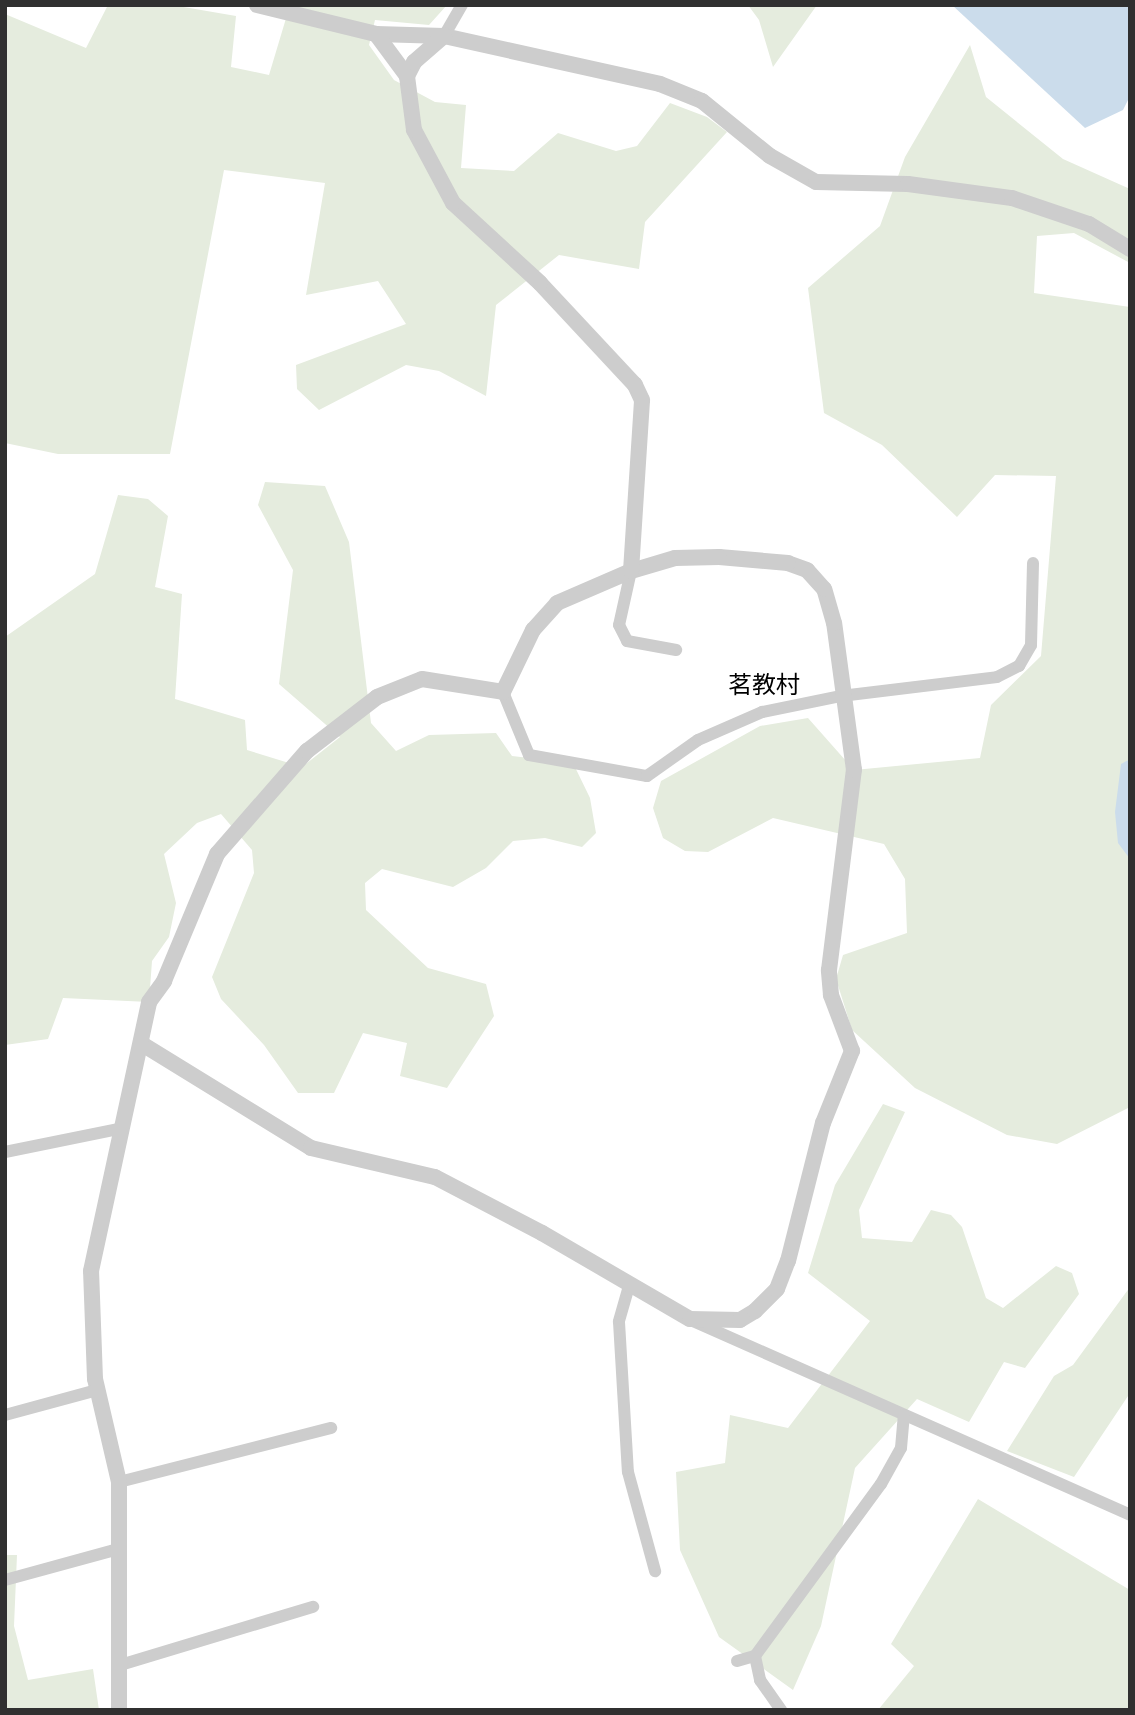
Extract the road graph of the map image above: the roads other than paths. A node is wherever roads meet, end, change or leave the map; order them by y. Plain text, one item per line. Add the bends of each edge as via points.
1 (257, 5) edge
2 (462, 5) edge
3 (376, 34) junction
4 (444, 36) junction
5 (407, 76) junction
6 (1130, 249) edge
7 (1033, 563) dead end
8 (631, 571) junction
9 (676, 650) dead end
10 (503, 692) junction
11 (841, 696) junction
12 (142, 1044) junction
13 (118, 1129) junction
14 (5, 1152) edge
15 (629, 1286) junction
16 (690, 1319) junction
17 (97, 1390) junction
18 (5, 1415) edge
19 (904, 1415) junction
20 (331, 1428) dead end
21 (119, 1482) junction
22 (1130, 1515) edge
23 (118, 1549) junction
24 (655, 1571) dead end
25 (5, 1580) edge
26 (313, 1606) dead end
27 (755, 1656) junction
28 (737, 1661) dead end
29 (117, 1666) junction
30 (119, 1710) edge
31 (781, 1710) edge

1 - 3 street
2 - 4 street
3 - 4 street
3 - 5 street
4 - 5 street via 414,62
4 - 6 street via 660,84 702,101 770,156 816,182 908,184 1013,198 1089,224
5 - 8 street via 414,130 453,203 540,284 635,385 643,415
7 - 11 street via 1031,645 1019,666 997,677
8 - 9 street via 619,625 627,641
8 - 10 street via 556,603 533,630
8 - 11 street via 675,558 719,557 788,563 807,570 824,589 834,624
10 - 11 street via 529,755 647,776 698,740 762,712
10 - 12 street via 422,679 377,697 307,751 217,854 164,981 149,1002
11 - 16 street via 854,770 829,970 831,995 852,1051 823,1123 777,1289 740,1320
12 - 13 street
12 - 15 street via 311,1148 435,1177 542,1233
13 - 14 street
13 - 17 street via 91,1271 89,1324
15 - 16 street
15 - 24 street via 619,1321 628,1472
16 - 19 street
17 - 18 street
17 - 21 street
19 - 22 street
19 - 27 street via 901,1448 881,1484
20 - 21 street
21 - 23 street
23 - 25 street
23 - 29 street
26 - 29 street
27 - 28 street
27 - 31 street via 760,1680
29 - 30 street

